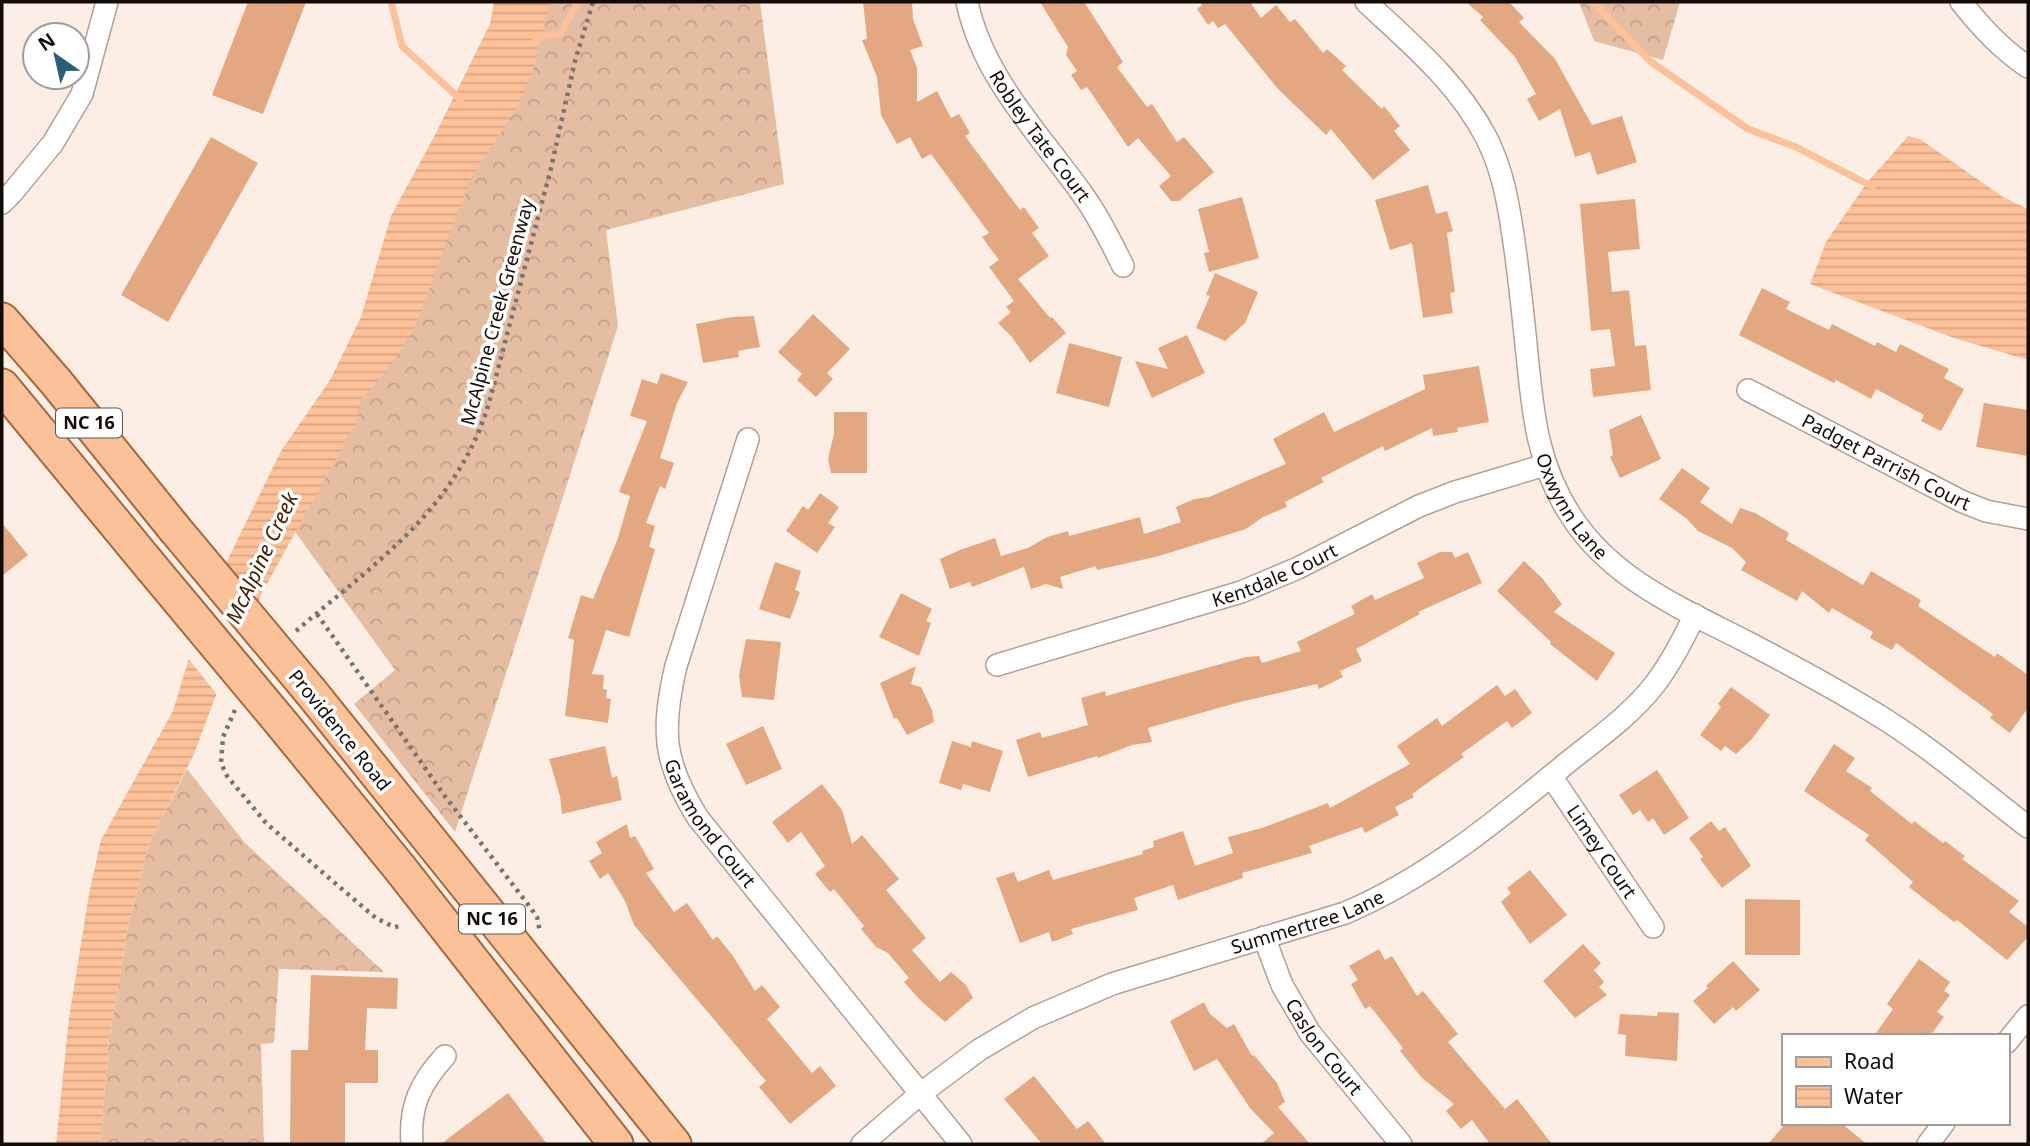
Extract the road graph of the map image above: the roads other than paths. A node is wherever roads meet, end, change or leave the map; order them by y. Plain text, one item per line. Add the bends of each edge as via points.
1 (107, 2) edge
2 (967, 2) edge
3 (1366, 2) edge
4 (1961, 2) edge
5 (2028, 67) edge
6 (2, 203) edge
7 (1123, 266) dead end
8 (2, 320) edge
9 (2, 386) edge
10 (1748, 390) dead end
11 (748, 439) dead end
12 (1545, 465) junction
13 (2028, 519) edge
14 (1695, 615) junction
15 (997, 665) dead end
16 (1551, 776) junction
17 (2028, 827) edge
18 (1653, 927) dead end
19 (1264, 937) junction
20 (2028, 1016) edge
21 (2009, 1040) edge
22 (444, 1056) dead end
23 (920, 1094) junction
24 (1942, 1125) edge
25 (412, 1144) edge
26 (616, 1144) edge
27 (674, 1144) edge
28 (862, 1144) edge
29 (961, 1144) edge
30 (1401, 1144) edge
31 (1928, 1144) edge

1 - 6 street via 82,94 53,143
2 - 7 street, Robley Tate Court via 985,55 1006,92 1084,197
3 - 12 street, Oxwynn Lane via 1438,70 1487,139 1502,179 1519,277 1534,426
4 - 5 street via 1987,34
8 - 27 main road, Providence Road / NC 16, bridge via 311,692
9 - 26 main road, NC 16, bridge via 399,867
10 - 13 street, Padget Parrish Court via 1961,501
11 - 23 street, Garamond Court via 676,666 667,736 672,769 698,818
12 - 14 street, Oxwynn Lane via 1570,515 1611,563
12 - 15 street, Kentdale Court via 1419,506 1241,592
14 - 16 street, Summertree Lane via 1654,685
14 - 17 street, Oxwynn Lane via 1876,714
16 - 18 street, Limey Court
16 - 19 street, Summertree Lane via 1452,854 1374,901
19 - 23 street, Summertree Lane via 1067,1002 979,1050
19 - 30 street, Caslon Court via 1282,985 1310,1032
20 - 21 street
22 - 25 street via 426,1076 416,1099
23 - 28 street, Summertree Lane
23 - 29 street, Garamond Court
24 - 31 street

